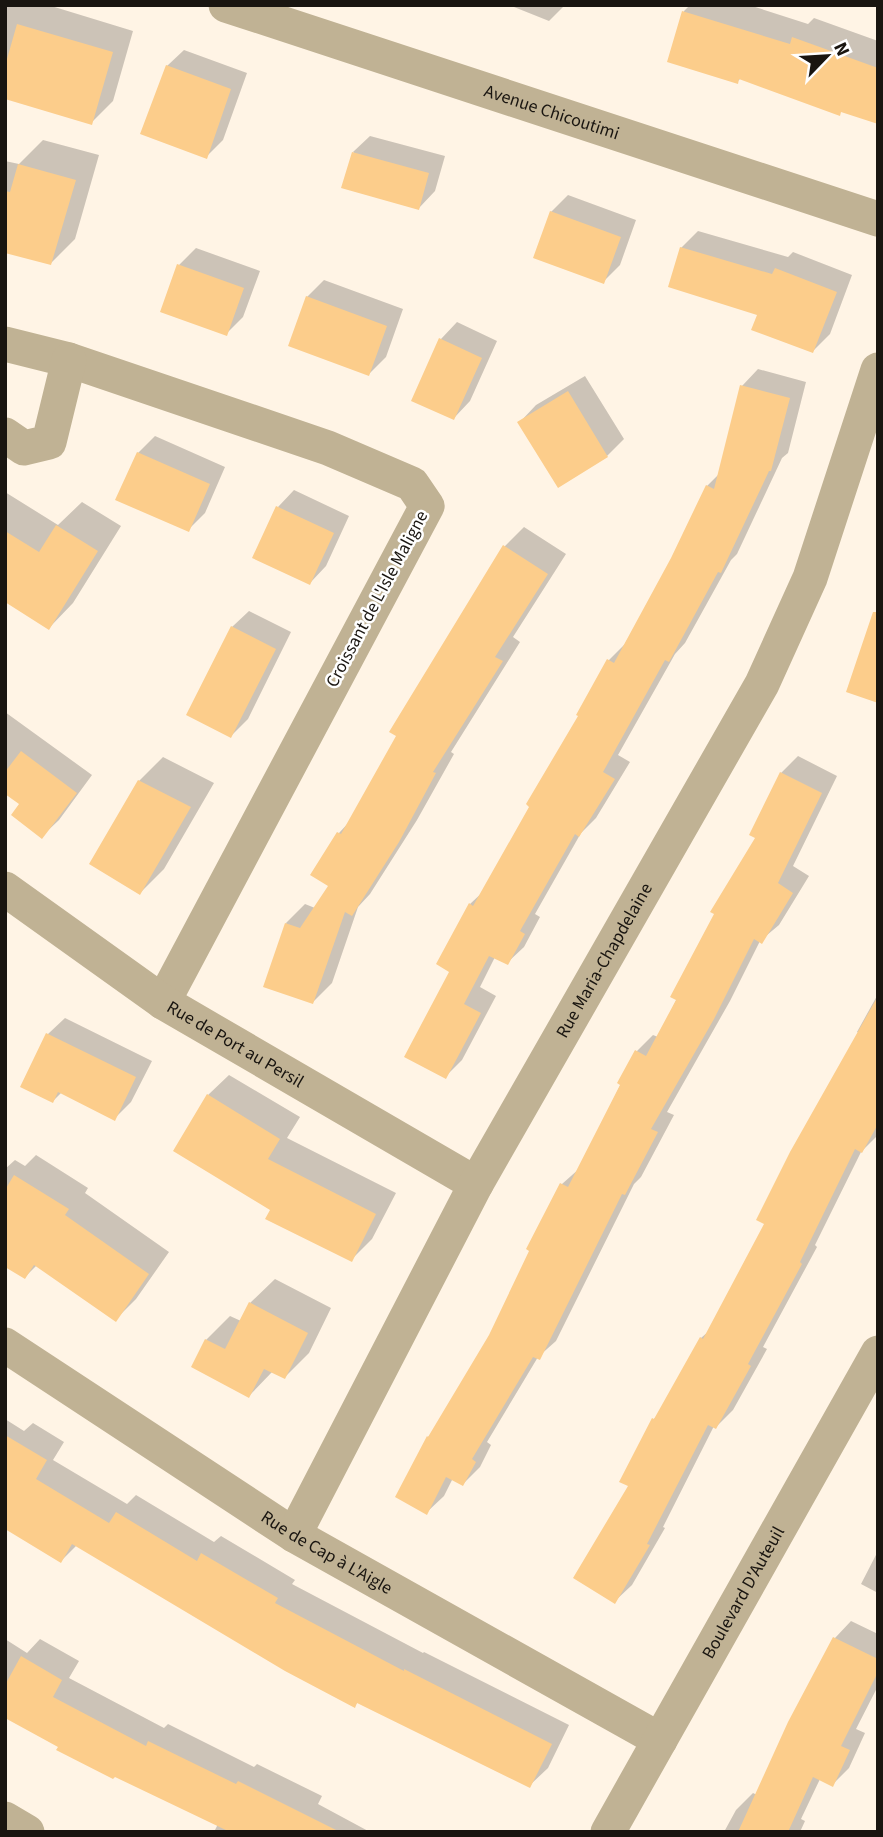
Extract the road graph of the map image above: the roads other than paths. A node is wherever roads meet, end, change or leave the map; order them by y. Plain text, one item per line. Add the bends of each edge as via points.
1 (226, 5) edge
2 (878, 219) edge
3 (5, 344) edge
4 (69, 360) junction
5 (878, 370) edge
6 (5, 435) edge
7 (5, 889) edge
8 (163, 1002) junction
9 (476, 1184) junction
10 (5, 1345) edge
11 (878, 1353) edge
12 (294, 1535) junction
13 (660, 1740) junction
14 (5, 1819) edge
15 (27, 1832) edge
16 (608, 1832) edge

1 - 2 street, Avenue Chicoutimi
3 - 4 street, Croissant de L'Isle Maligne
4 - 6 street via 49,442 24,448
4 - 8 street, Croissant de L'Isle Maligne via 328,448 412,484 427,506
5 - 9 street, Rue Maria-Chapdelaine via 810,578 762,684
7 - 8 street, Rue de Port au Persil
8 - 9 street, Rue de Port au Persil
9 - 12 street, Rue Maria-Chapdelaine
10 - 12 street, Rue de Cap à L'Aigle
11 - 13 street, Boulevard D'Auteuil
12 - 13 street, Rue de Cap à L'Aigle
13 - 16 street, Boulevard D'Auteuil
14 - 15 street

